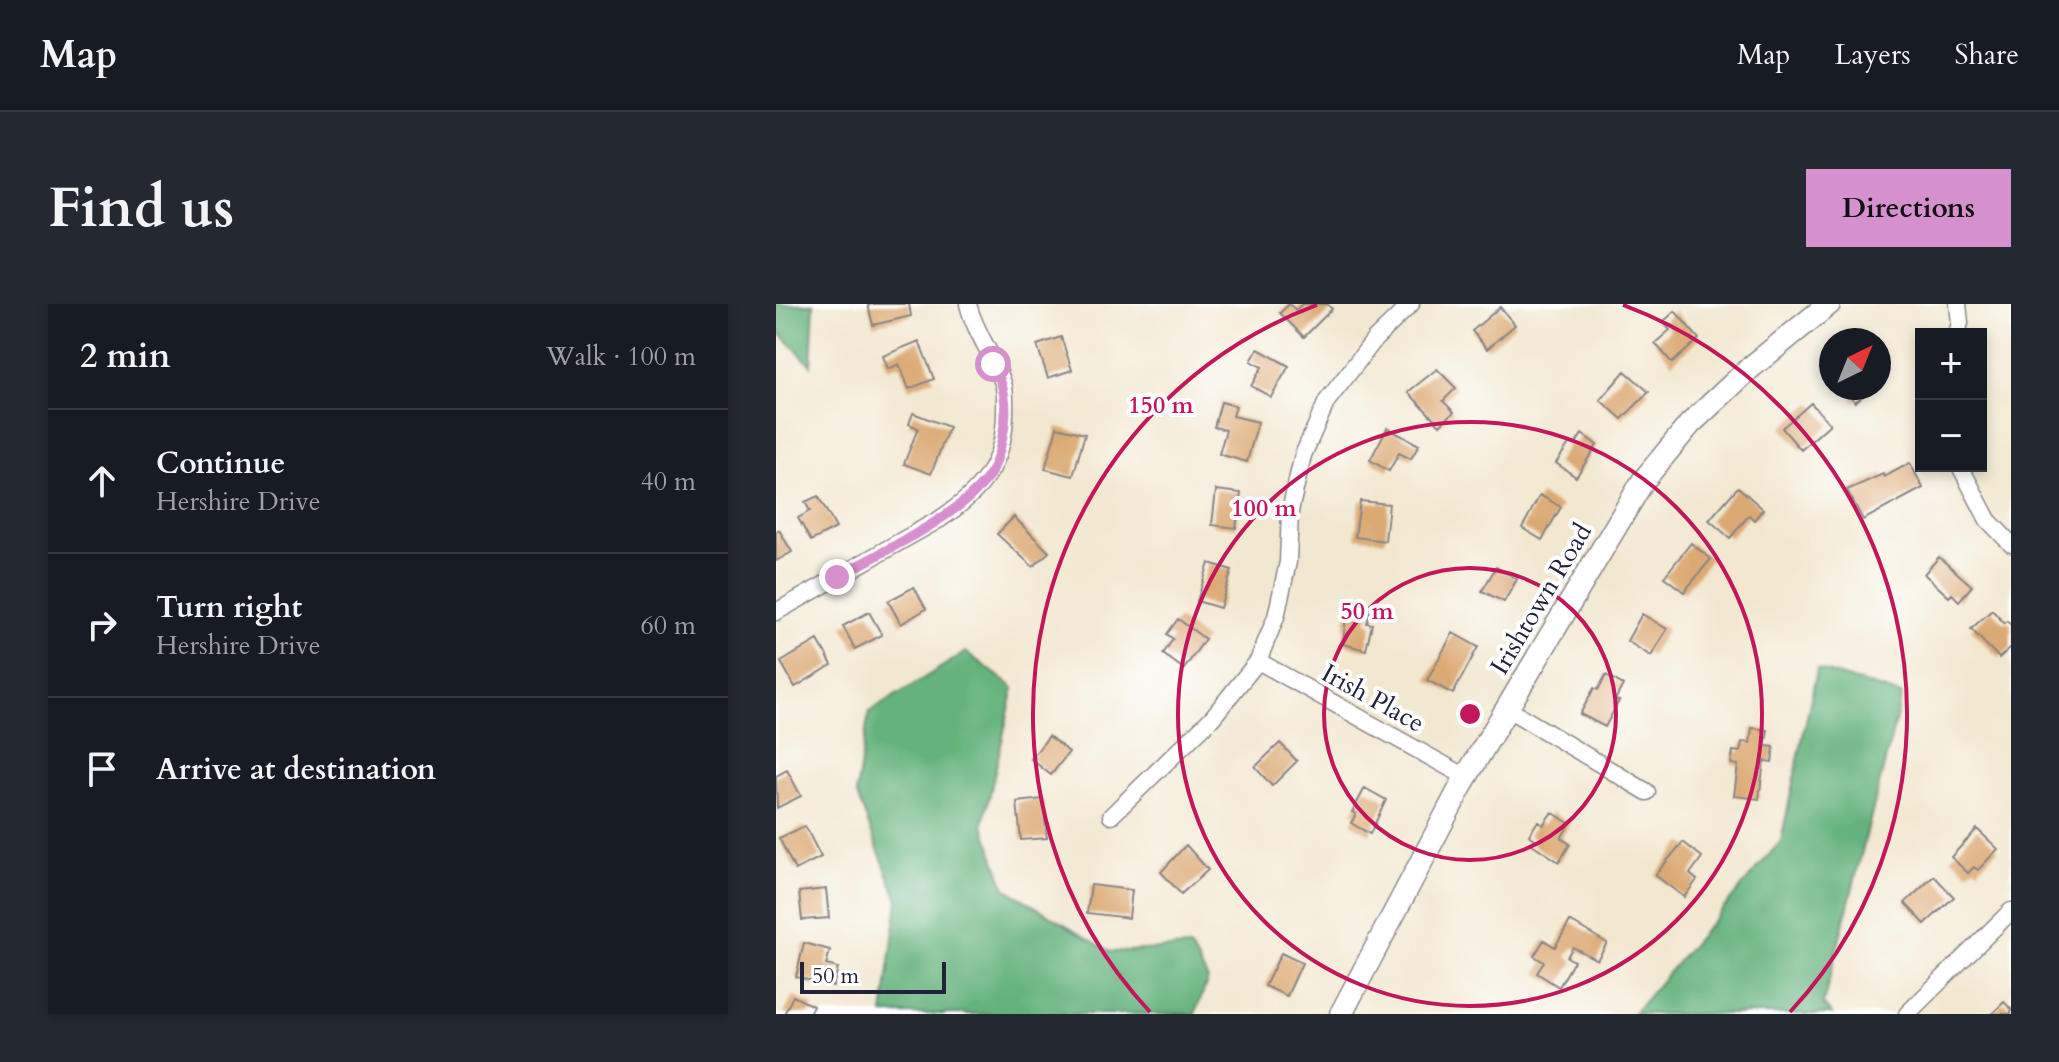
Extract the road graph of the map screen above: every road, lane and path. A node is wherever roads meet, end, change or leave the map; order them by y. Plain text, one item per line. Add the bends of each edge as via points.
1 (968, 304) edge
2 (1411, 304) edge
3 (1829, 304) edge
4 (1958, 304) edge
5 (1959, 328) edge
6 (1963, 472) edge
7 (2011, 544) edge
8 (776, 612) edge
9 (1258, 661) junction
10 (1508, 709) junction
11 (1466, 777) junction
12 (1647, 792) dead end
13 (1111, 816) dead end
14 (2011, 911) edge
15 (1341, 1014) edge
16 (1907, 1014) edge

1 - 8 street via 1006,398 1001,445 987,478 940,519
2 - 9 street via 1375,339 1327,401 1303,455 1276,617
3 - 10 street, Irishtown Road via 1690,424 1643,481
4 - 5 street
6 - 7 street via 1988,520
9 - 11 street, Irish Place
9 - 13 street via 1212,718
10 - 11 street, Irishtown Road
10 - 12 street
11 - 15 street, Irishtown Road
14 - 16 street

